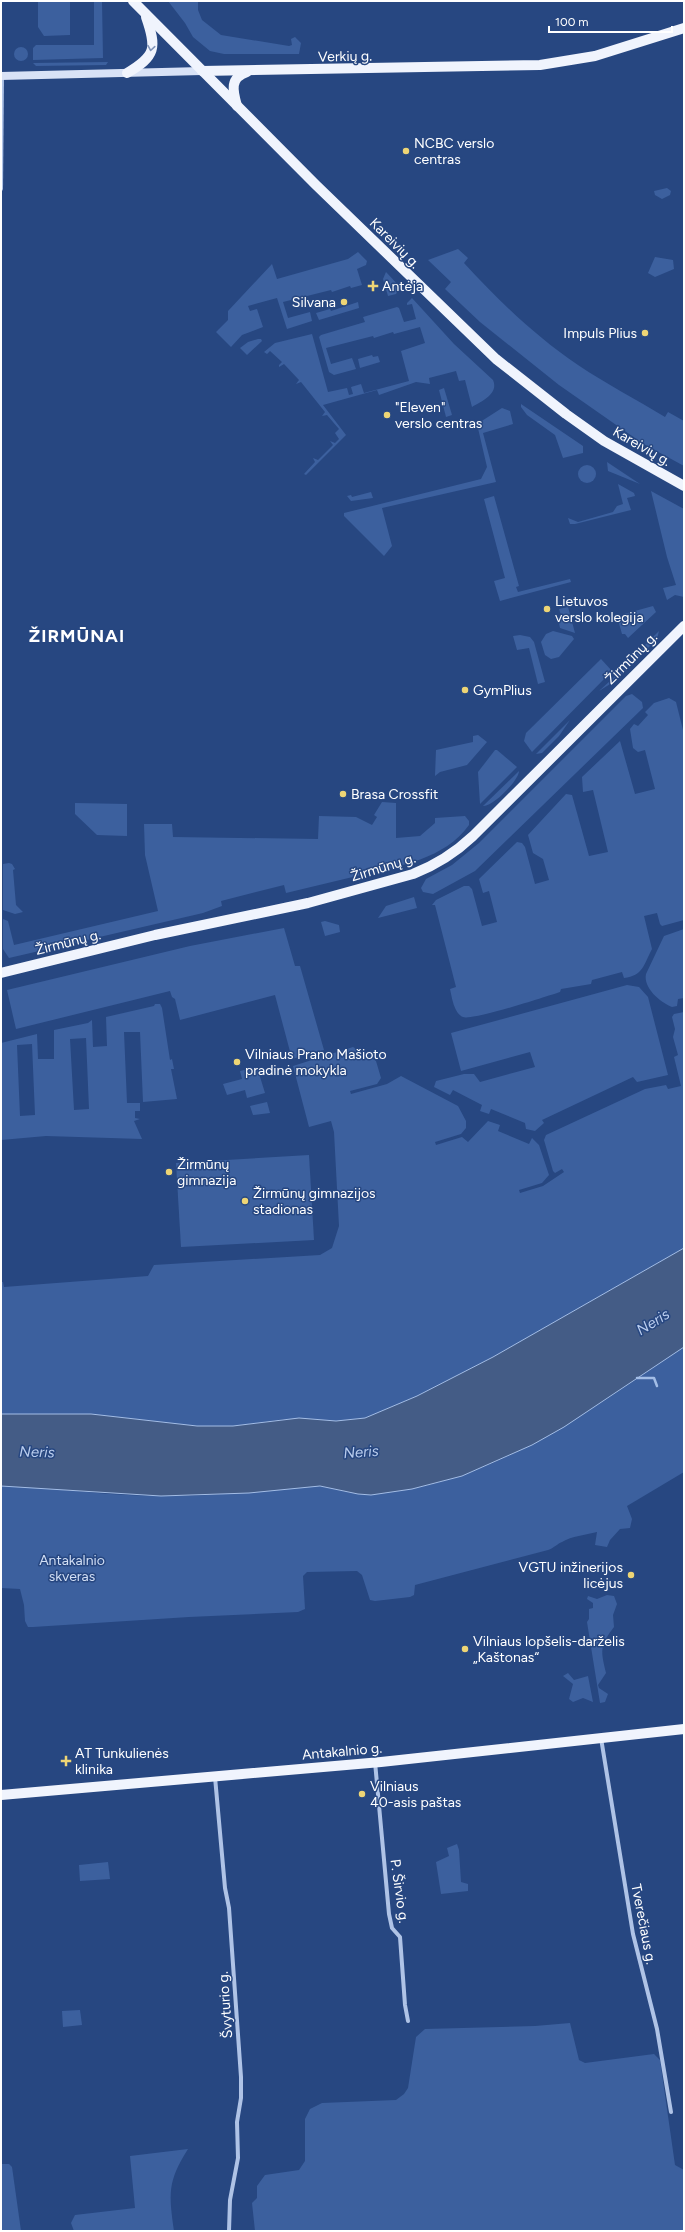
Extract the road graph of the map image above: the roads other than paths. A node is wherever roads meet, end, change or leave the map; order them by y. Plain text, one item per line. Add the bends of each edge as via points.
1 (133, 1) edge
2 (144, 13) junction
3 (684, 28) edge
4 (202, 71) junction
5 (248, 71) junction
6 (127, 73) junction
7 (2, 76) edge
8 (238, 108) junction
9 (1, 189) edge
10 (684, 486) edge
11 (684, 626) edge
12 (1, 973) edge
13 (684, 1729) edge
14 (601, 1738) junction
15 (375, 1762) junction
16 (215, 1776) junction
17 (1, 1795) edge
18 (408, 2021) dead end
19 (671, 2112) dead end
20 (229, 2231) edge

1 - 2 main road, Kareivių g.
2 - 4 main road, Kareivių g.
2 -> 6 main road via 152,38 152,52 145,62
3 - 5 main road, Verkių g. via 595,56 540,65
4 - 5 main road, Verkių g.
4 - 6 main road, Verkių g.
4 - 8 main road, Kareivių g.
5 - 8 main road via 236,78 233,84
6 - 7 main road, Verkių g.
7 - 9 street
8 - 10 main road, Kareivių g. via 466,332 518,378 604,441
11 - 12 main road, Žirmūnų g. via 473,836 449,857 429,868 308,903 155,935
13 - 14 main road, Antakalnio g.
14 - 15 main road, Antakalnio g.
14 - 19 street, Tverečiaus g. via 633,1934 657,2029
15 - 16 main road, Antakalnio g.
15 - 18 street, P. Širvio g. via 390,1914 392,1928 400,1937
16 - 17 main road, Antakalnio g.
16 - 20 street, Švyturio g. via 229,1908 241,2077 237,2122 238,2158 230,2200

